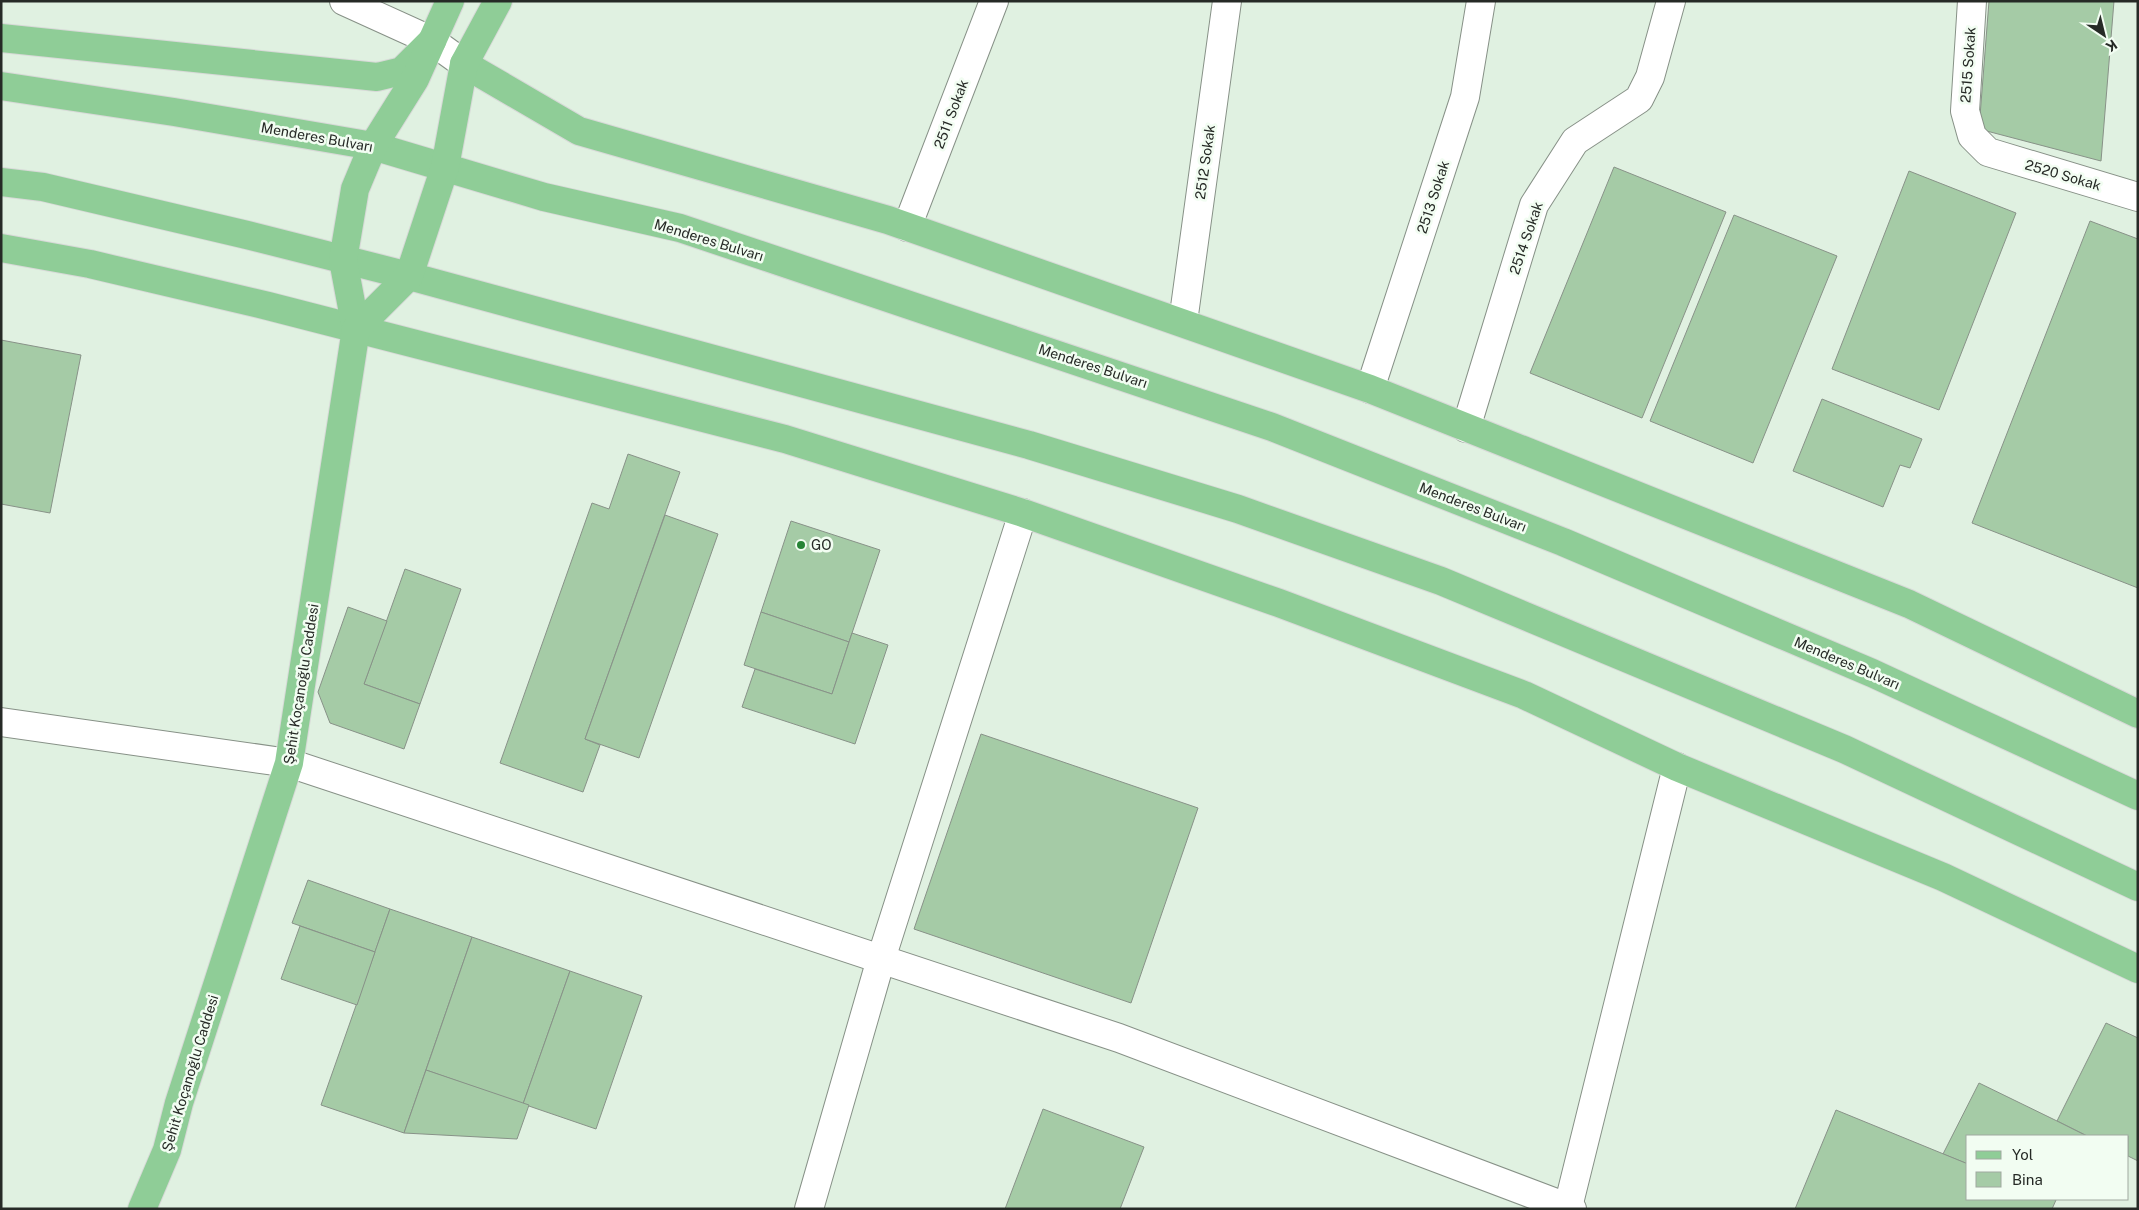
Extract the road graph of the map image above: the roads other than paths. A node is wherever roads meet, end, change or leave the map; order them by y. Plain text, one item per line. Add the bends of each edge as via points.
1 (344, 1) edge
2 (450, 1) edge
3 (498, 1) edge
4 (994, 1) edge
5 (1227, 1) edge
6 (1481, 1) edge
7 (1671, 1) edge
8 (1972, 1) edge
9 (1, 38) edge
10 (432, 41) junction
11 (464, 64) junction
12 (1, 86) edge
13 (373, 146) junction
14 (1988, 152) joint
15 (445, 167) junction
16 (1, 182) edge
17 (2138, 197) edge
18 (907, 227) junction
19 (1, 248) edge
20 (343, 260) junction
21 (409, 276) junction
22 (1183, 322) junction
23 (356, 329) junction
24 (1370, 389) junction
25 (1466, 428) junction
26 (1023, 513) junction
27 (2138, 714) edge
28 (1, 722) edge
29 (289, 763) junction
30 (1677, 767) junction
31 (2138, 796) edge
32 (2138, 887) edge
33 (881, 960) junction
34 (2138, 969) edge
35 (1570, 1208) edge
36 (142, 1209) edge
37 (810, 1209) edge

1 - 10 street
2 - 10 main road
3 - 11 main road
4 - 18 street, 2511 Sokak
5 - 22 street, 2512 Sokak
6 - 24 street, 2513 Sokak via 1465,96
7 - 25 street, 2514 Sokak via 1650,77 1639,99 1575,142 1534,205
8 - 14 street, 2515 Sokak via 1965,111 1972,136
9 - 10 main road via 377,78 402,72
10 - 11 street
10 - 13 main road via 415,79
11 - 15 main road
11 - 18 main road via 579,131
12 - 13 main road, Menderes Bulvarı
13 - 15 main road, Menderes Bulvarı
13 - 20 main road via 355,189
14 - 17 street, 2520 Sokak
15 - 21 main road
15 - 31 main road, Menderes Bulvarı via 544,197 680,228 1272,427 1563,542 1872,673
16 - 20 main road via 43,187
18 - 22 main road
19 - 23 main road via 90,264
20 - 21 main road
20 - 23 main road, Şehit Koçanoğlu Caddesi
21 - 23 main road
21 - 32 main road via 1029,445 1238,510 1441,581 1844,748
22 - 24 main road
23 - 26 main road via 785,439
23 - 29 main road, Şehit Koçanoğlu Caddesi
24 - 25 main road
25 - 27 main road via 1909,604
26 - 30 main road via 1279,603 1524,695
26 - 33 street
28 - 29 street
29 - 33 street
29 - 36 main road, Şehit Koçanoğlu Caddesi via 179,1103 167,1150
30 - 34 main road via 1943,877
30 - 35 street
33 - 35 street via 1119,1038
33 - 37 street

